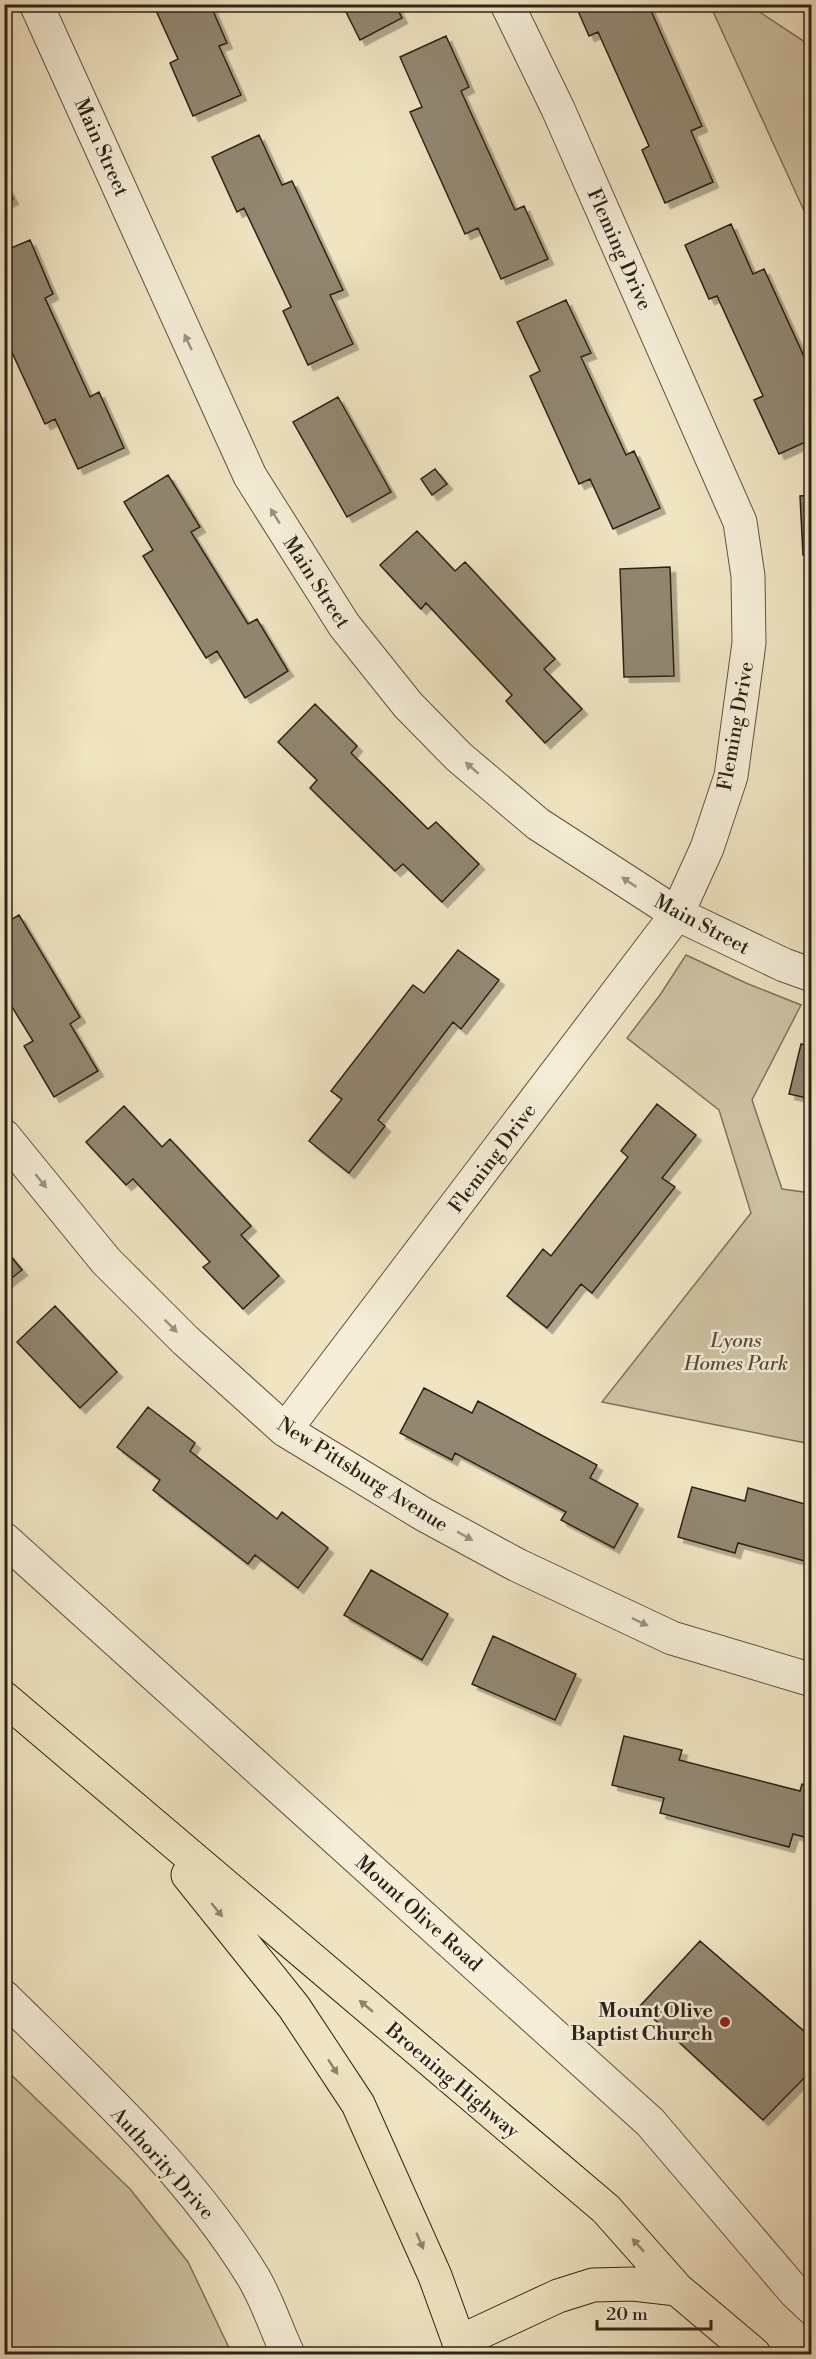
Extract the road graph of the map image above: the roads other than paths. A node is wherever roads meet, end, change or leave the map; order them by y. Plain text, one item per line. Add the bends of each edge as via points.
1 (36, 4) edge
2 (507, 4) edge
3 (677, 915) junction
4 (812, 975) edge
5 (4, 1136) edge
6 (285, 1430) junction
7 (4, 1539) edge
8 (812, 1680) edge
9 (4, 1698) edge
10 (141, 1816) junction
11 (4, 1997) edge
12 (677, 2289) junction
13 (812, 2308) edge
14 (460, 2348) edge
15 (288, 2355) edge
16 (754, 2355) edge

3 -> 1 street, Main Street via 538,824 459,757 408,705 344,625 250,476
2 - 3 street, Fleming Drive via 740,522 748,576 749,643 733,766 707,848
3 - 4 street, Main Street
3 - 6 street, Fleming Drive
5 -> 6 street, New Pittsburg Avenue via 106,1261 185,1340
6 -> 8 street, New Pittsburg Avenue via 423,1514 517,1565 672,1638
7 - 13 street, Mount Olive Road via 650,2122
9 - 10 main road, Broening Highway
12 -> 10 main road, Broening Highway via 606,2209
10 -> 14 main road, Broening Highway via 294,2007 357,2104 435,2276
11 - 15 street, Authority Drive via 101,2093 218,2225 254,2277
12 - 14 main road via 593,2285 558,2296
12 - 16 main road, Broening Highway

